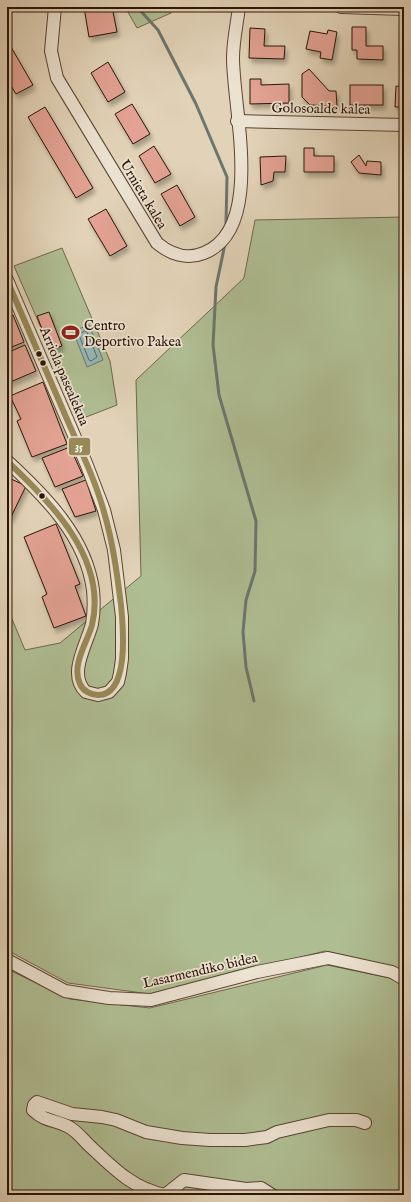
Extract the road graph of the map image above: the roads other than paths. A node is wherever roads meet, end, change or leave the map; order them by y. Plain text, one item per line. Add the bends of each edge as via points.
1 (55, 7) edge
2 (239, 7) edge
3 (341, 7) edge
4 (404, 9) edge
5 (237, 121) junction
6 (404, 125) edge
7 (7, 280) edge
8 (7, 461) edge
9 (7, 960) edge
10 (404, 979) edge
11 (365, 1123) dead end
12 (272, 1195) edge

1 - 5 street, Urnieta kalea via 51,51 57,78 151,235 164,248 191,256 211,250 224,240 233,224 243,176
2 - 5 street, Urnieta kalea via 233,57
3 - 4 street
5 - 6 street, Golosoalde kalea
7 - 8 street, Arriola pasealekua via 86,463 104,510 114,550 122,617 122,660 118,682 109,692 86,692 79,682 80,664 92,624 94,602 87,563 55,511 31,483
9 - 10 street, Lasarmendiko bidea via 65,991 109,998 151,1000 257,972 328,958 392,972
11 - 12 street via 356,1120 329,1120 245,1140 210,1140 153,1134 102,1117 72,1114 37,1102 34,1105 34,1110 40,1116 47,1121 68,1126 117,1172 142,1188 165,1195 184,1180 246,1189 260,1188

